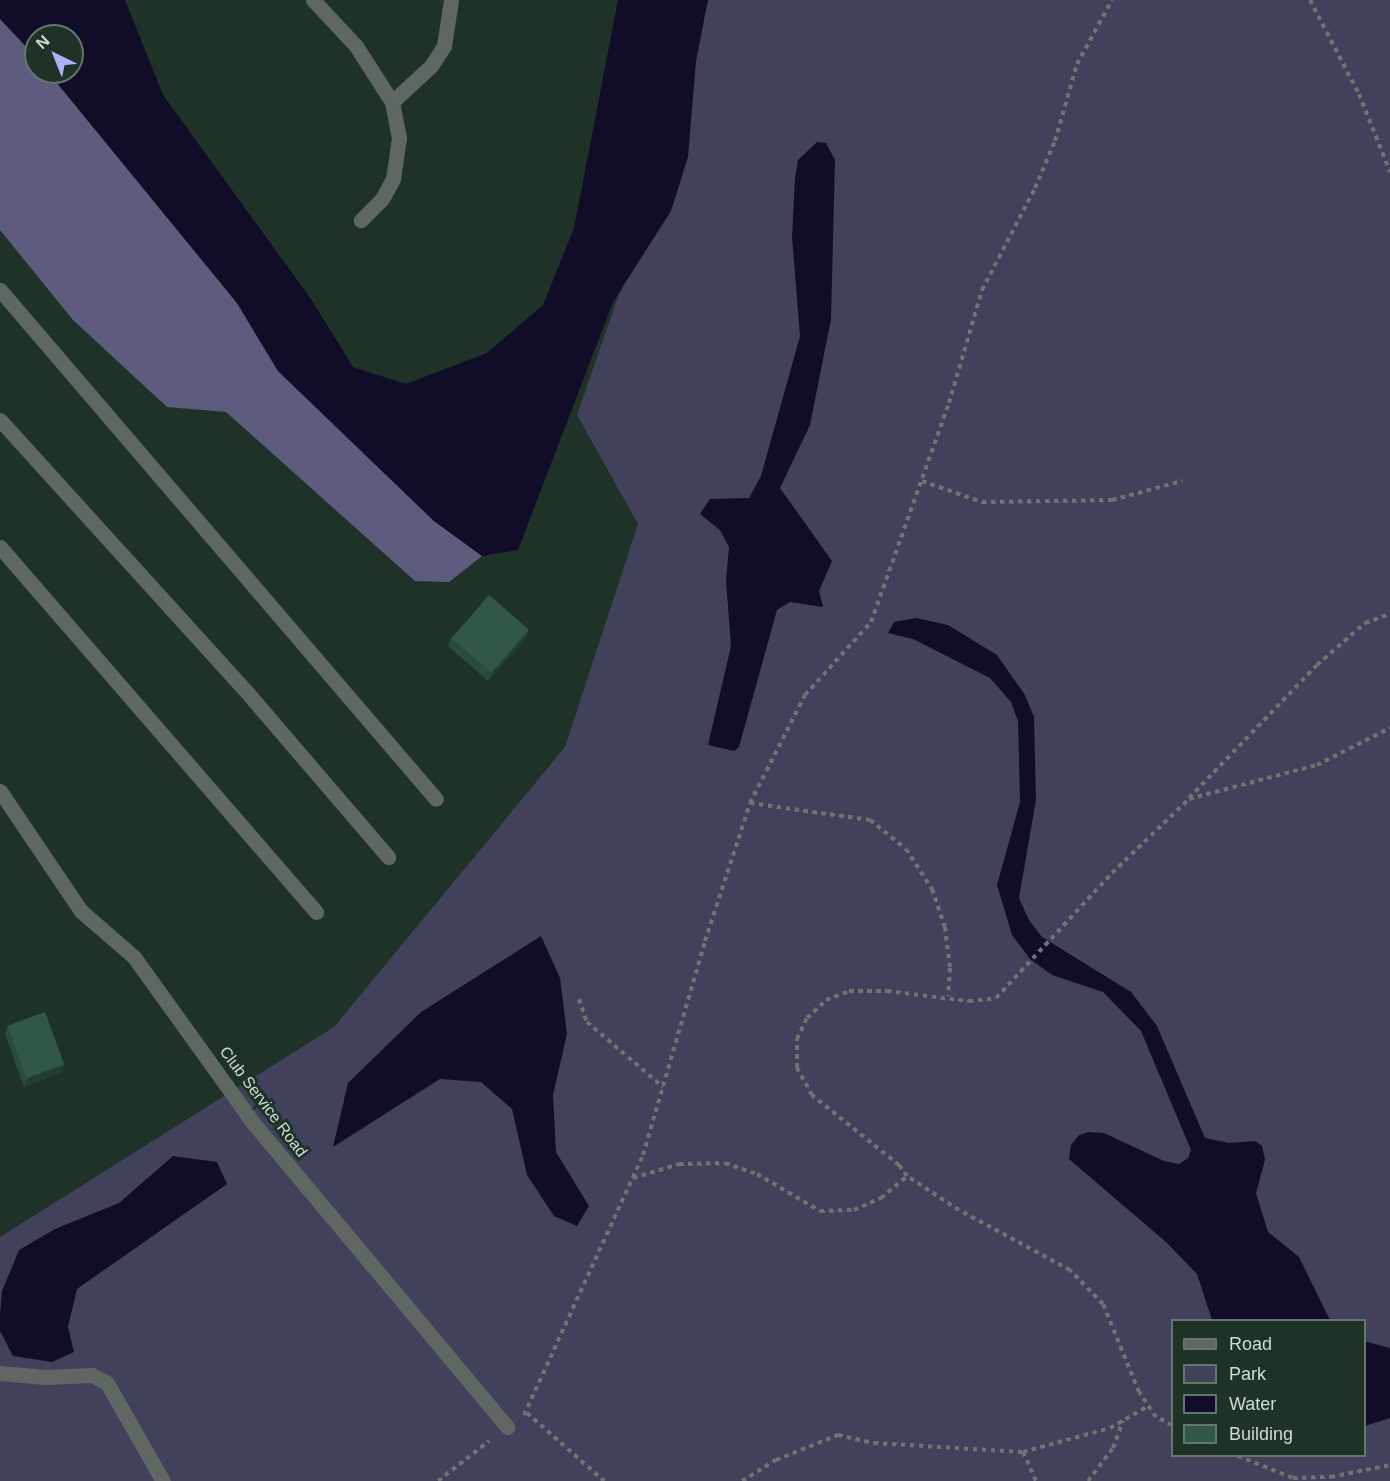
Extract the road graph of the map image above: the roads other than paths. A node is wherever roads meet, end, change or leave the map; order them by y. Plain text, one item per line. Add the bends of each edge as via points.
1 (312, 0) edge
2 (451, 0) edge
3 (392, 102) junction
4 (361, 220) dead end
5 (0, 290) edge
6 (0, 420) edge
7 (0, 547) edge
8 (0, 791) edge
9 (436, 799) dead end
10 (388, 857) dead end
11 (316, 912) dead end
12 (0, 1373) edge
13 (507, 1427) road end
14 (163, 1481) edge

1 - 3 street via 356,46
2 - 3 street via 444,46 431,66
3 - 4 street via 399,138 393,178 382,199
5 - 9 street
6 - 10 street via 251,697
7 - 11 street
8 - 13 street, Club Service Road via 81,911 134,957 254,1124
12 - 14 street via 45,1377 92,1375 107,1383

